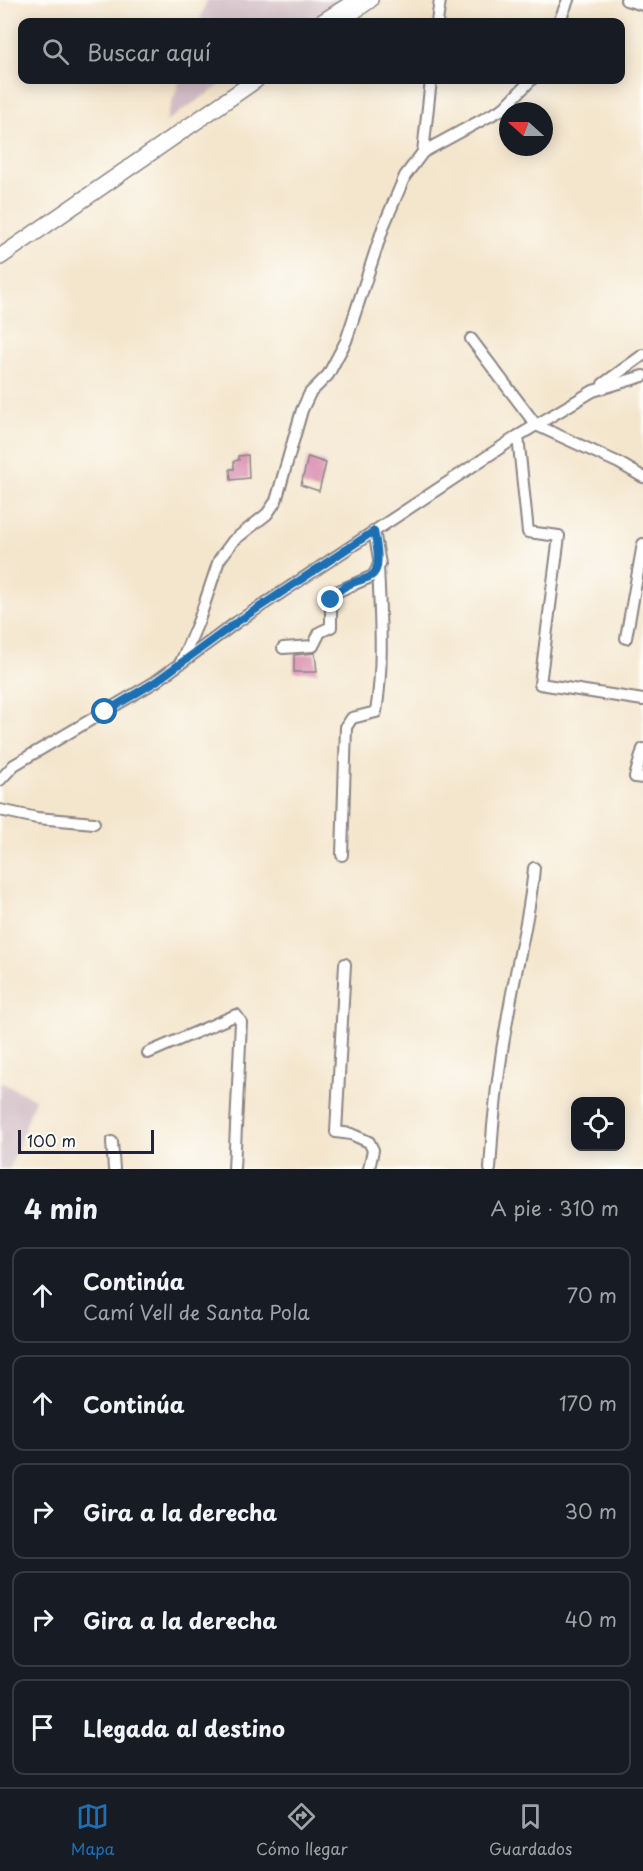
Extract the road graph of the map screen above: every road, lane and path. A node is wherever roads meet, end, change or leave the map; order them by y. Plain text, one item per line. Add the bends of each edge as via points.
1 (357, 0) edge
2 (370, 0) edge
3 (440, 0) edge
4 (568, 0) edge
5 (626, 0) edge
6 (643, 5) edge
7 (328, 18) edge
8 (344, 18) edge
9 (438, 18) edge
10 (561, 18) edge
11 (235, 84) edge
12 (250, 84) edge
13 (431, 84) edge
14 (527, 84) edge
15 (423, 152) junction
16 (0, 250) edge
17 (0, 257) edge
18 (471, 339) dead end
19 (643, 355) edge
20 (643, 376) edge
21 (593, 391) junction
22 (536, 425) junction
23 (518, 436) junction
24 (643, 477) edge
25 (374, 531) junction
26 (643, 544) edge
27 (378, 566) junction
28 (626, 638) dead end
29 (283, 648) dead end
30 (181, 663) junction
31 (643, 700) edge
32 (643, 749) edge
33 (643, 778) edge
34 (0, 780) edge
35 (0, 810) edge
36 (94, 823) dead end
37 (342, 855) dead end
38 (534, 868) dead end
39 (345, 964) dead end
40 (147, 1053) dead end
41 (112, 1142) dead end
42 (114, 1169) edge
43 (234, 1169) edge
44 (369, 1169) edge
45 (489, 1169) edge

1 - 7 main road
2 - 8 main road
3 - 9 street
4 - 10 street
5 - 6 street
11 - 16 main road
12 - 17 main road
13 - 15 street
14 - 15 street via 504,108
15 - 30 street via 394,197 346,342 302,410 276,501 267,514 233,541 219,560
18 - 22 street
19 - 21 street
20 - 21 street
21 - 22 street
22 - 23 street
22 - 24 street
23 - 25 street
23 - 31 street via 528,532 559,536 540,684
25 - 27 street
25 - 30 street
26 - 28 street
27 - 29 street via 373,576 336,592 331,600 331,627 320,632 314,646
27 - 37 street via 380,690 376,712 352,718 346,728
30 - 34 street via 14,765
32 - 33 street via 635,777
35 - 36 street
38 - 45 street via 531,911 493,1100
39 - 44 street via 336,1132 369,1142 373,1150
40 - 43 street via 236,1015 241,1022
41 - 42 street

